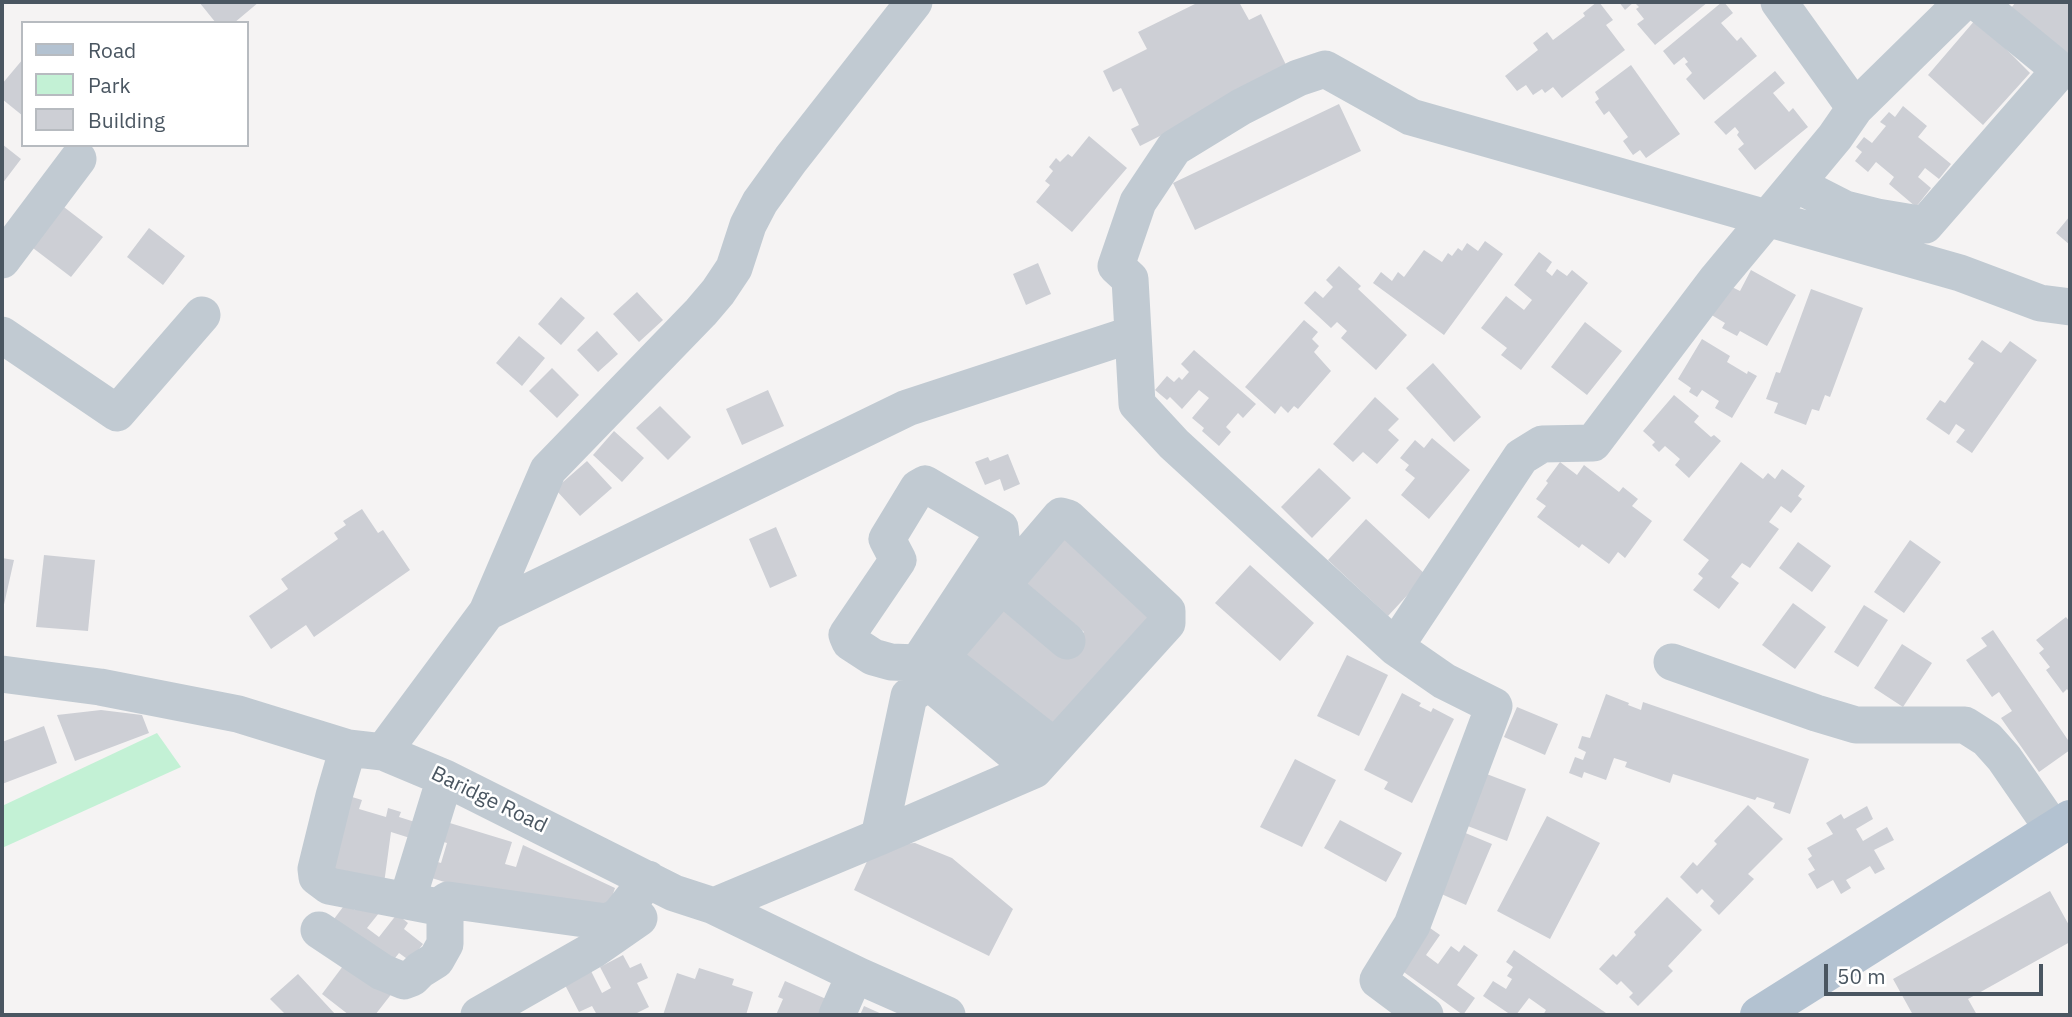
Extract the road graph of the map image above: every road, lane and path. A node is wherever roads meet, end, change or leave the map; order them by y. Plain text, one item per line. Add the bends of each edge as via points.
1 (914, 2) edge
2 (1779, 2) edge
3 (1974, 3) edge
4 (1927, 71) dead end
5 (1855, 108) junction
6 (78, 159) dead end
7 (1796, 184) junction
8 (1768, 218) junction
9 (1925, 225) junction
10 (1909, 258) junction
11 (2, 260) edge
12 (2055, 305) edge
13 (202, 315) dead end
14 (1133, 334) junction
15 (2, 335) edge
16 (2070, 336) edge
17 (1002, 586) junction
18 (487, 612) junction
19 (1067, 641) dead end
20 (1395, 647) junction
21 (1672, 662) dead end
22 (2, 674) edge
23 (920, 675) junction
24 (366, 750) junction
25 (1044, 758) junction
26 (445, 778) junction
27 (2062, 824) edge
28 (879, 837) junction
29 (661, 886) junction
30 (423, 904) junction
31 (714, 906) junction
32 (319, 930) dead end
33 (855, 974) junction
34 (478, 1015) edge
35 (837, 1015) edge
36 (947, 1015) edge
37 (1425, 1015) edge
38 (1759, 1015) edge

1 - 18 street via 760,202 734,268 718,292 548,470
2 - 5 street
3 - 4 street
3 - 5 street
3 - 9 street via 2054,65 2055,76
5 - 7 street
6 - 11 street
7 - 8 street
7 - 9 street via 1845,209
8 - 10 street
8 - 14 street via 1410,117 1325,69 1241,107 1174,148 1138,202 1116,266 1130,279
8 - 20 street via 1593,443 1542,444 1521,457
9 - 10 street
10 - 12 street
12 - 16 street
13 - 15 street via 117,413
14 - 18 street via 907,408
14 - 20 street via 1137,404 1184,454
17 - 19 street
17 - 25 street via 945,652 948,663
17 - 25 street via 1061,516 1167,611 1167,623
18 - 24 street
20 - 37 street via 1444,681 1494,706 1412,925 1378,980
21 - 27 street via 1856,725 1965,725 1987,739
22 - 24 street, Baridge Road via 100,687 238,714
23 - 23 street via 1001,537 1000,528 925,484 887,539 898,560 847,635 873,657
23 - 25 street
23 - 28 street via 909,696
24 - 26 street, Baridge Road
24 - 30 street via 334,796 317,877 329,886
25 - 28 street
26 - 29 street, Baridge Road
26 - 30 street
27 - 38 main road
28 - 31 street
29 - 30 street via 606,922 448,900
29 - 31 street, Baridge Road
29 - 34 street via 593,950
30 - 32 street via 445,915 445,944 436,961 404,981 382,972
31 - 33 street, Baridge Road
33 - 35 street
33 - 36 street, Baridge Road

